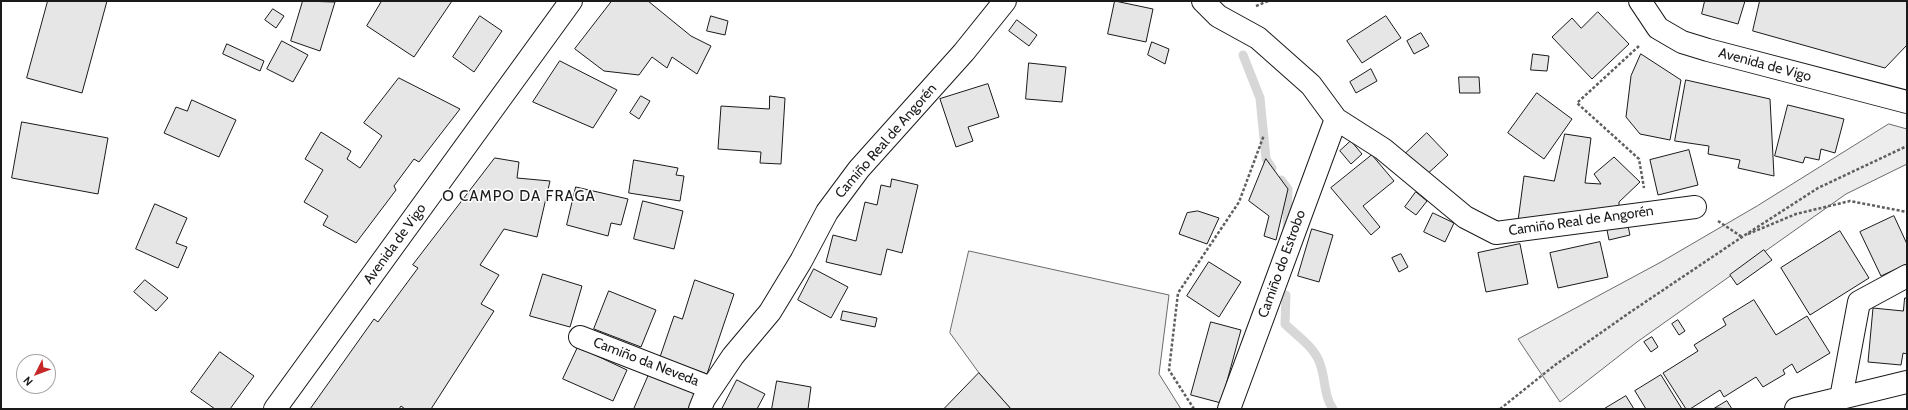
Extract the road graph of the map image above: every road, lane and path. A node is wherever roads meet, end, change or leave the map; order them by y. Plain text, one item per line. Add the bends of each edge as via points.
1 (571, 1) edge
2 (1005, 1) edge
3 (1204, 1) edge
4 (1640, 1) edge
5 (1658, 28) junction
6 (1902, 97) edge
7 (1336, 119) junction
8 (1264, 135) dead end
9 (1907, 146) edge
10 (1695, 207) joint
11 (1647, 212) junction
12 (1907, 212) edge
13 (1742, 237) junction
14 (1907, 276) edge
15 (580, 337) dead end
16 (1907, 382) edge
17 (711, 388) junction
18 (1840, 398) junction
19 (275, 409) edge
20 (700, 409) edge
21 (1194, 409) edge
22 (1229, 409) edge
23 (1500, 409) edge
24 (1796, 409) edge

1 - 19 street, Avenida de Vigo
2 - 17 street, Camiño Real de Angorén via 964,52 859,169 827,212 770,312 733,356
3 - 7 street, Camiño Real de Angorén via 1218,16 1258,38 1294,69 1311,85
4 - 5 street, Avenida de Vigo
5 - 6 street, Avenida de Vigo via 1682,42 1708,50
5 - 11 path via 1577,103 1640,159
7 - 11 street, Camiño Real de Angorén via 1383,150 1465,217 1496,233
7 - 22 street, Camiño do Estrobo
8 - 21 path via 1239,202 1178,293 1169,370
9 - 13 path via 1818,188
10 - 11 street, Camiño Real de Angorén
10 - 13 path
12 - 13 path via 1850,201 1796,214
13 - 23 path via 1629,313
14 - 18 street via 1859,302
15 - 17 street, Camiño da Neveda
16 - 18 street
17 - 20 street, Camiño Real de Angorén
18 - 24 street

